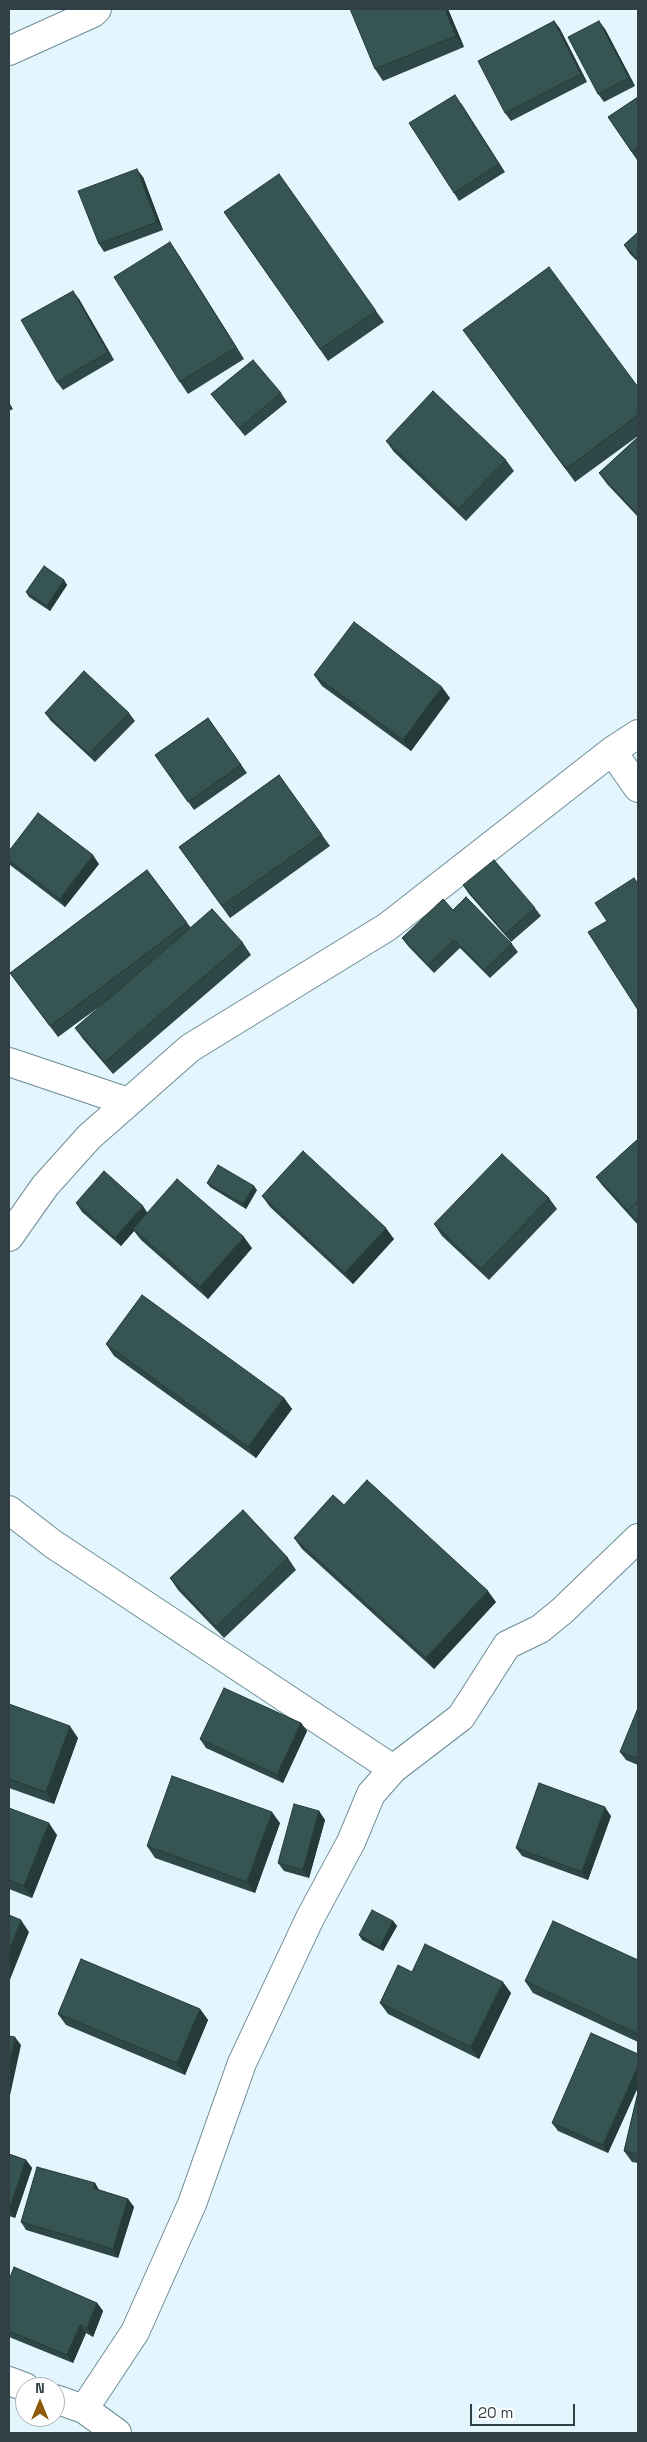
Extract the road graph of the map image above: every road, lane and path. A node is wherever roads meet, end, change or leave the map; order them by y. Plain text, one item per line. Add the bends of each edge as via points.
1 (96, 9) edge
2 (9, 51) edge
3 (638, 734) edge
4 (612, 751) junction
5 (638, 788) edge
6 (9, 1062) edge
7 (128, 1102) junction
8 (9, 1237) edge
9 (9, 1510) edge
10 (638, 1538) edge
11 (392, 1769) junction
12 (65, 2403) edge
13 (84, 2410) junction
14 (117, 2433) edge

1 - 2 street
3 - 4 street
4 - 5 street
4 - 7 street via 387,927 190,1048
6 - 7 street
7 - 8 street via 89,1137 45,1186
9 - 11 street via 53,1544
10 - 11 street via 540,1629 506,1644 461,1717
11 - 13 street via 371,1794 351,1842 310,1918 242,2063 192,2204 135,2332
12 - 13 street
13 - 14 street

